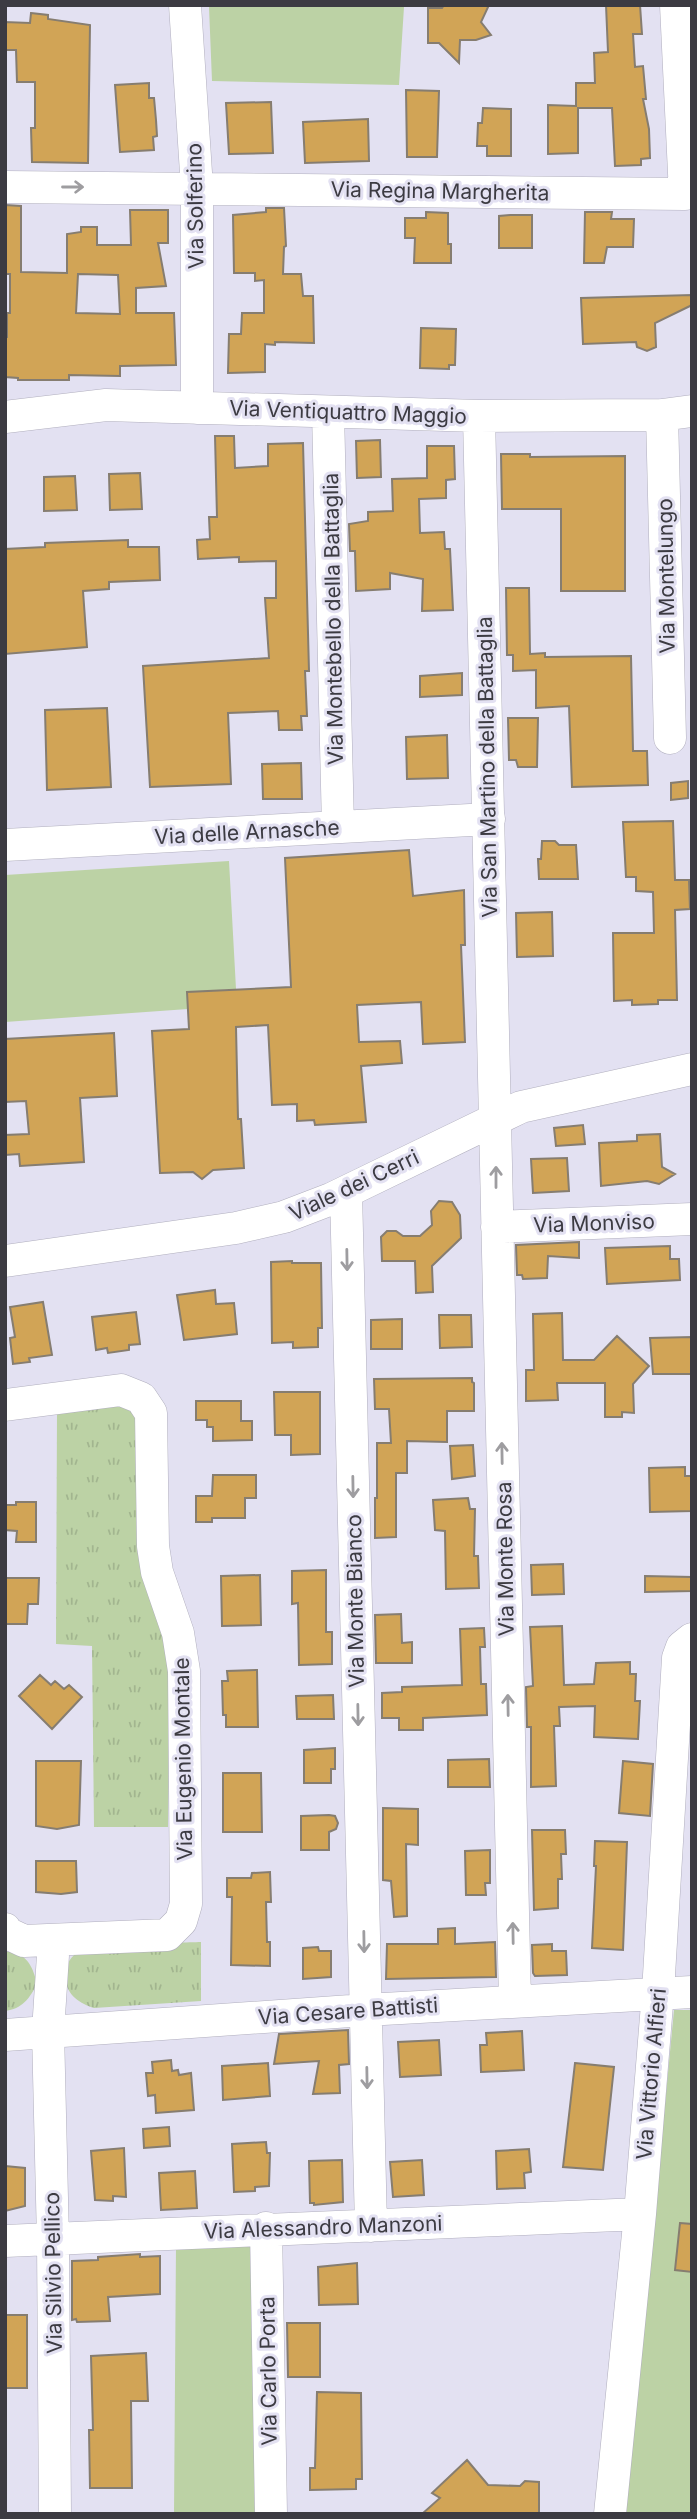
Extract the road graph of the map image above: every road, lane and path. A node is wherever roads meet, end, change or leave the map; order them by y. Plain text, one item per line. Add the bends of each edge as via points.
1 (185, 5) edge
2 (676, 5) edge
3 (5, 187) edge
4 (197, 188) junction
5 (197, 408) junction
6 (328, 412) junction
7 (677, 413) edge
8 (479, 416) junction
9 (5, 417) edge
10 (670, 738) dead end
11 (489, 819) junction
12 (338, 827) junction
13 (5, 845) edge
14 (692, 1069) edge
15 (496, 1117) junction
16 (346, 1192) junction
17 (692, 1219) edge
18 (497, 1227) junction
19 (5, 1261) edge
20 (5, 1405) edge
21 (692, 1639) edge
22 (5, 1929) edge
23 (54, 1940) junction
24 (658, 1992) junction
25 (692, 1992) edge
26 (515, 2001) junction
27 (365, 2010) junction
28 (48, 2031) junction
29 (5, 2035) edge
30 (640, 2214) junction
31 (370, 2226) junction
32 (266, 2228) junction
33 (53, 2240) junction
34 (5, 2241) edge
35 (55, 2514) edge
36 (271, 2514) edge
37 (610, 2514) edge

1 - 4 street, Via Solferino
2 - 4 street, Via Regina Margherita via 685,194
3 -> 4 street, Via Regina Margherita
4 - 5 street, Via Solferino
5 - 6 street, Via Ventiquattro Maggio
5 - 9 street, Via Ventiquattro Maggio via 93,406
6 - 8 street, Via Ventiquattro Maggio
6 - 12 street, Via Montebello della Battaglia
7 - 8 street, Via Ventiquattro Maggio
7 - 10 street, Via Montelungo
8 - 11 street, Via San Martino della Battaglia
11 - 12 street, Via delle Arnasche
11 - 15 street, Via San Martino della Battaglia
12 - 13 street, Via delle Arnasche
14 - 15 street, Viale dei Cerri via 521,1107
15 - 16 street, Viale dei Cerri
18 -> 15 street, Via Monte Rosa
16 - 19 street, Viale dei Cerri via 260,1224
16 -> 27 street, Via Monte Bianco
17 - 18 street, Via Monviso
26 -> 18 street, Via Monte Rosa
20 - 23 street, Via Eugenio Montale via 121,1390 146,1405 151,1413 153,1546 184,1671 186,1904 181,1921 167,1935
21 - 24 street, Via Vittorio Alfieri via 678,1658
22 - 23 street, Via Eugenio Montale via 24,1941
23 - 28 street
24 - 25 street, Via Cesare Battisti
24 - 26 street, Via Cesare Battisti
24 - 30 street, Via Vittorio Alfieri
26 - 27 street, Via Cesare Battisti
27 - 28 street, Via Cesare Battisti
27 -> 31 street, Via Monte Bianco
28 - 29 street, Via Cesare Battisti
28 - 33 street, Via Silvio Pellico
30 - 31 street, Via Alessandro Manzoni
30 - 37 street, Via Vittorio Alfieri
31 - 32 street, Via Alessandro Manzoni
32 - 33 street, Via Alessandro Manzoni
32 - 36 street, Via Carlo Porta
33 - 34 street, Via Alessandro Manzoni
33 - 35 street, Via Silvio Pellico

